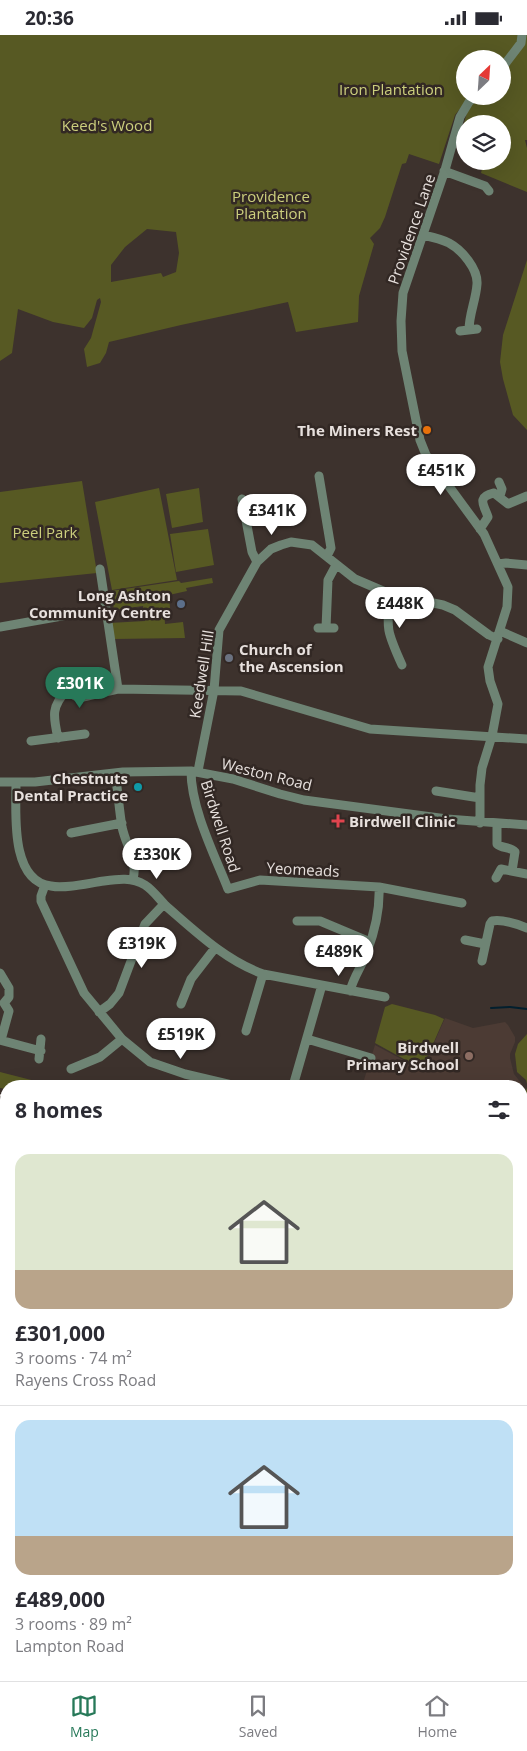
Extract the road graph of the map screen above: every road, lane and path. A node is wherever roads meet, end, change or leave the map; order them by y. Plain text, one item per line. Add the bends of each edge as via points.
1 (522, 35) edge
2 (511, 56) edge
3 (467, 105) edge
4 (444, 171) junction
5 (489, 191) dead end
6 (423, 235) junction
7 (469, 330) dead end
8 (322, 482) dead end
9 (499, 482) dead end
10 (500, 496) junction
11 (527, 496) edge
12 (242, 499) dead end
13 (480, 529) junction
14 (327, 556) junction
15 (257, 562) junction
16 (498, 564) junction
17 (336, 565) junction
18 (527, 565) edge
19 (100, 569) dead end
20 (390, 594) junction
21 (73, 615) dead end
22 (0, 627) edge
23 (326, 628) dead end
24 (499, 635) junction
25 (527, 643) edge
26 (402, 659) dead end
27 (118, 689) junction
28 (214, 690) junction
29 (85, 734) dead end
30 (492, 736) junction
31 (58, 738) junction
32 (527, 739) edge
33 (31, 741) dead end
34 (194, 771) junction
35 (115, 773) junction
36 (0, 783) edge
37 (16, 784) junction
38 (436, 791) dead end
39 (480, 798) junction
40 (122, 823) junction
41 (480, 823) junction
42 (498, 824) junction
43 (527, 825) edge
44 (71, 833) dead end
45 (512, 871) junction
46 (527, 874) edge
47 (496, 878) dead end
48 (133, 879) junction
49 (45, 885) junction
50 (379, 887) junction
51 (228, 889) joint
52 (462, 903) dead end
53 (164, 904) junction
54 (297, 921) dead end
55 (527, 923) edge
56 (517, 924) junction
57 (527, 928) edge
58 (465, 940) dead end
59 (370, 942) junction
60 (485, 944) junction
61 (215, 948) junction
62 (482, 961) dead end
63 (0, 973) edge
64 (263, 973) junction
65 (322, 985) junction
66 (350, 991) junction
67 (385, 997) dead end
68 (2, 1003) edge
69 (181, 1004) dead end
70 (99, 1012) junction
71 (246, 1031) dead end
72 (41, 1039) dead end
73 (122, 1039) junction
74 (307, 1039) junction
75 (0, 1040) edge
76 (370, 1058) dead end
77 (71, 1069) dead end
78 (211, 1080) edge
79 (295, 1080) edge

1 - 2 street via 521,43
3 - 4 street, Providence Lane via 460,117
4 - 5 street via 484,186
4 - 6 street, Providence Lane
6 - 7 street via 451,244 474,271 477,285
6 - 13 street, Providence Lane via 403,293 402,351 426,455
8 - 14 street via 331,548
9 - 10 street
10 - 11 street via 508,504 516,497
10 - 13 street via 494,493 484,497 482,505 488,517
12 - 15 street via 252,552
13 - 16 street, Providence Lane
14 - 15 street, Keedwell Hill via 312,545 292,542 271,549
14 - 17 street, Keedwell Hill
15 - 28 street, Keedwell Hill via 219,630
16 - 18 street
16 - 24 street, Providence Lane via 508,596
17 - 20 street, Keedwell Hill via 355,579
17 - 23 street via 328,581
19 - 27 street
20 - 24 street, Keedwell Hill via 443,605 489,635
20 - 26 street via 387,625 390,640
21 - 22 street
24 - 25 street, Keedwell Hill
24 - 30 street, Providence Lane via 488,667 498,704
27 - 28 street
27 - 31 street via 83,697 75,696 71,687 55,707
28 - 30 street via 253,693 370,729
28 - 34 street, Keedwell Hill
29 - 31 street
30 - 32 street
30 - 39 street, Providence Lane via 482,768
31 - 33 street
34 - 35 street, Weston Road
34 - 41 street, Weston Road via 292,797
34 - 51 street, Birdwell Road via 194,799
35 - 37 street, Weston Road
35 - 40 street
36 - 37 street, Weston Road
37 - 49 street via 16,835 20,852 30,874
38 - 39 street
39 - 41 street, Providence Lane
40 - 44 street
40 - 48 street via 126,845 135,865
41 - 42 street, Weston Road
42 - 43 street, Weston Road
42 - 45 street via 498,846 515,852
45 - 46 street
45 - 47 street via 501,869
48 - 49 street via 54,887
48 - 53 street
49 - 70 street via 41,896 46,913 84,993
50 - 51 street, Yeomeads via 260,880
50 - 52 street, Yeomeads
50 - 59 street via 378,910
53 - 61 street
53 - 70 street via 145,924 119,993 110,1005
54 - 59 street via 320,921
55 - 56 street
56 - 57 street
56 - 60 street via 492,921
58 - 60 street
59 - 66 street
60 - 62 street
61 - 64 street via 245,967
61 - 69 street via 191,979
63 - 68 street via 8,987 9,997
64 - 65 street
64 - 71 street
65 - 66 street
65 - 74 street
66 - 67 street
68 - 75 street via 8,1011
70 - 73 street
72 - 75 street via 40,1055
73 - 77 street via 100,1057
73 - 78 street via 150,1061
74 - 76 street
74 - 79 street

